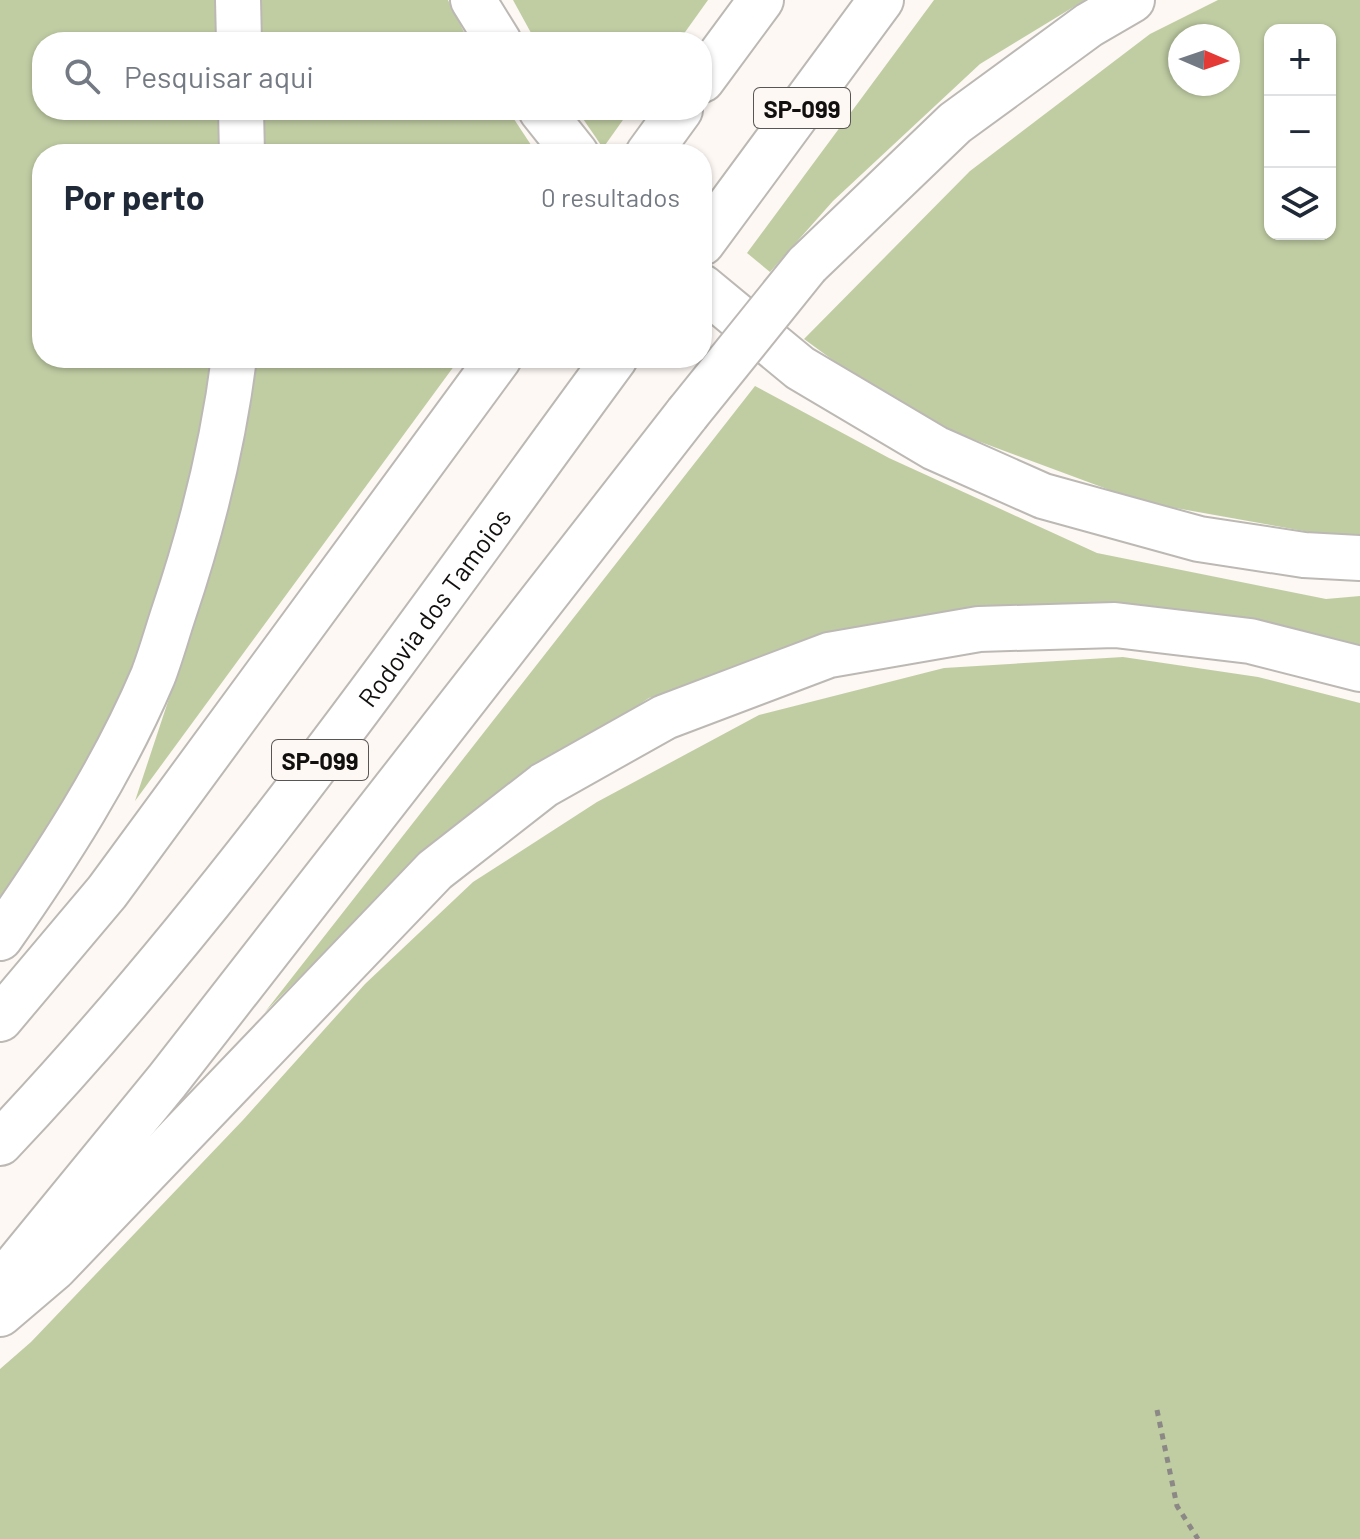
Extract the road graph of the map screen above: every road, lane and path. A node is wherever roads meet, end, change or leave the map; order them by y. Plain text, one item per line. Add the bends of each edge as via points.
1 (238, 0) edge
2 (473, 0) edge
3 (761, 0) edge
4 (881, 0) edge
5 (1132, 0) edge
6 (239, 32) edge
7 (493, 32) edge
8 (712, 66) edge
9 (241, 120) edge
10 (549, 120) edge
11 (242, 144) edge
12 (568, 144) edge
13 (712, 229) edge
14 (712, 295) edge
15 (233, 368) edge
16 (492, 368) edge
17 (608, 368) edge
18 (1360, 558) edge
19 (1360, 669) edge
20 (0, 938) edge
21 (0, 1019) edge
22 (0, 1143) edge
23 (0, 1285) edge
24 (0, 1314) edge
25 (1157, 1410) dead end
26 (1198, 1539) edge

1 - 6 highway
2 - 7 highway
3 - 8 highway
4 - 13 highway, SP-099
5 - 23 highway, bridge via 1089,25 955,123 807,265 167,1081
9 - 11 highway
10 - 12 highway
14 - 18 highway via 800,368 935,448 1043,496 1199,539
15 - 20 highway via 227,419 194,553 153,675 110,765 55,859
16 - 21 highway via 107,892
17 - 22 highway, Rodovia dos Tamoios / SP-099 via 298,790 171,951
19 - 24 highway via 1250,641 1115,625 979,629 829,655 665,717 544,785 435,870 54,1268
25 - 26 path via 1177,1506

